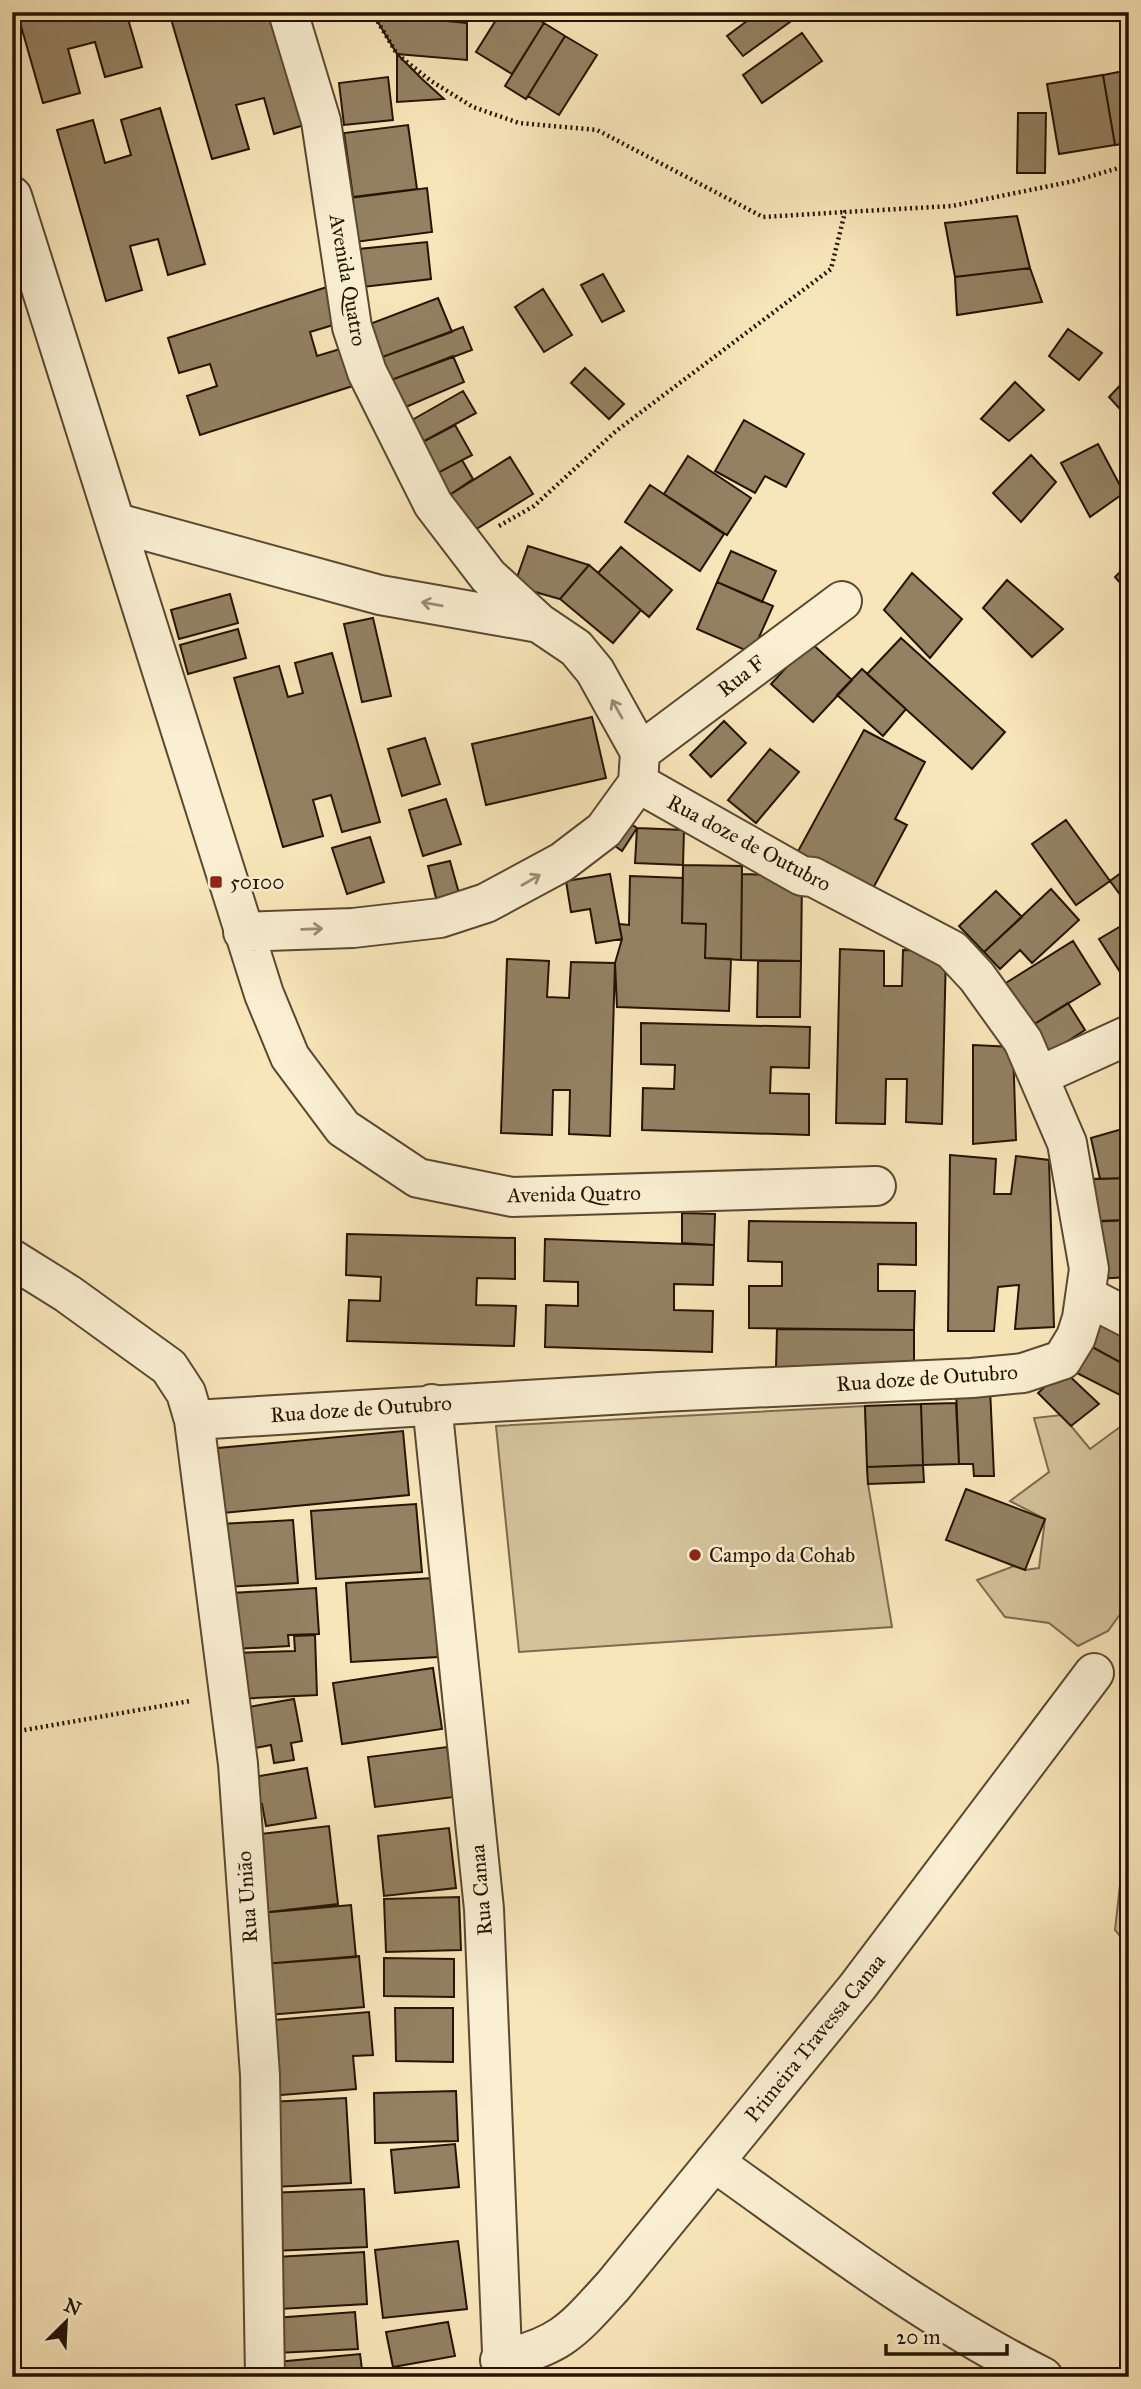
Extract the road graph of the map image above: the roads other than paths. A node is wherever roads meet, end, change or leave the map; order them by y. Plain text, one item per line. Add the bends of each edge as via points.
1 (288, 12) edge
2 (12, 196) edge
3 (117, 523) junction
4 (842, 601) dead end
5 (539, 623) junction
6 (639, 768) junction
7 (243, 932) junction
8 (1129, 1035) edge
9 (1039, 1076) junction
10 (876, 1186) dead end
11 (12, 1259) edge
12 (1088, 1297) junction
13 (1129, 1318) edge
14 (432, 1404) junction
15 (194, 1420) junction
16 (1094, 1673) dead end
17 (714, 2162) junction
18 (502, 2368) edge
19 (265, 2377) edge
20 (1043, 2377) edge

1 - 5 street, Avenida Quatro via 321,121 352,327 367,372 433,504 488,576
2 - 3 street, Avenida Quatro
5 -> 3 street, Avenida Quatro via 380,595
3 - 7 street, Avenida Quatro
4 - 6 street, Rua F
6 -> 5 street, Avenida Quatro via 595,671 576,648
7 -> 6 street via 353,928 440,918 486,903 562,862 604,830
6 - 9 street, Rua doze de Outubro via 802,876 813,877 952,950 1023,1041
7 - 10 street, Avenida Quatro via 290,1057 343,1128 418,1178 512,1198
8 - 9 street
9 - 12 street, Rua doze de Outubro via 1067,1143 1089,1269
11 - 15 street, Rua União via 169,1367 187,1393
12 - 13 street
12 - 14 street, Rua doze de Outubro via 1076,1337 1062,1360 1023,1373
14 - 15 street, Rua doze de Outubro
14 - 18 street, Rua Canaa via 484,1909
15 - 19 street, Rua União via 238,1764 260,2075
16 - 17 street, Primeira Travessa Canaa via 874,1965
17 - 18 street, Primeira Travessa Canaa via 655,2238 571,2332
17 - 20 street via 869,2273 986,2349

